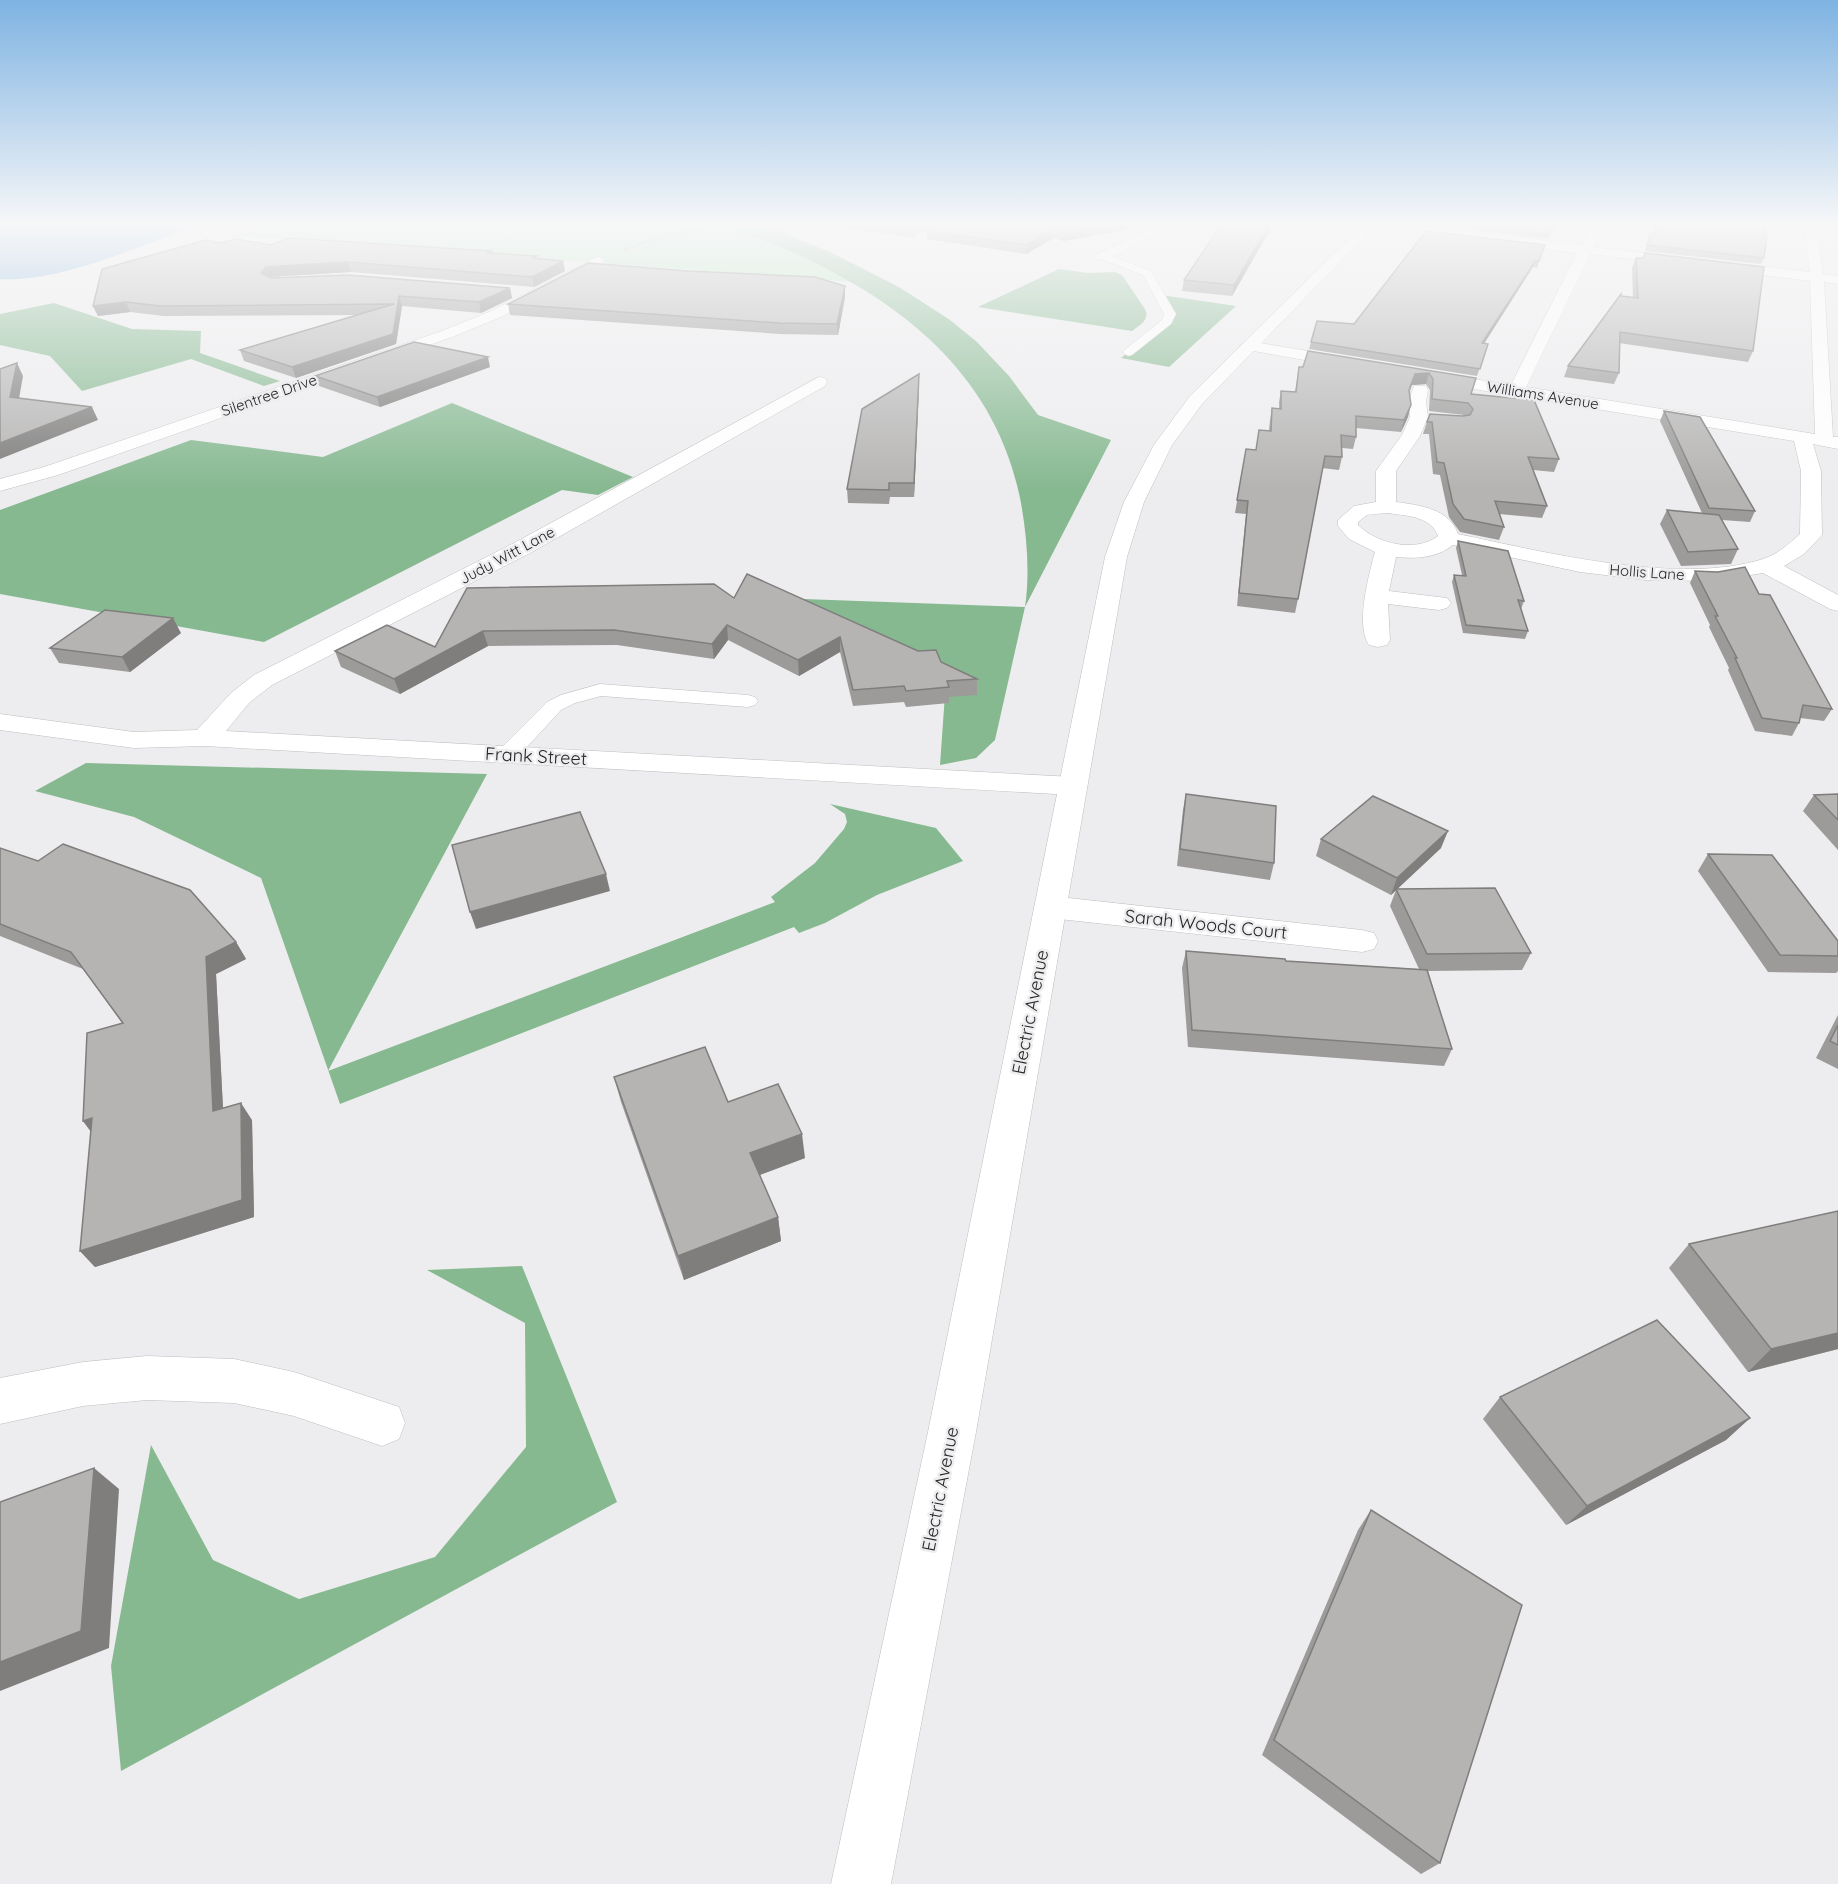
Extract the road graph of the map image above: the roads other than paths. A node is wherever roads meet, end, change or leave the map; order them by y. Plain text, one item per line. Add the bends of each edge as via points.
1 (500, 312) edge
2 (1169, 312) edge
3 (1282, 312) edge
4 (1555, 312) edge
5 (1820, 312) edge
6 (1248, 346) junction
7 (1128, 352) dead end
8 (1362, 366) edge
9 (819, 382) dead end
10 (1516, 391) junction
11 (1419, 417) junction
12 (1438, 419) edge
13 (1802, 438) junction
14 (1831, 442) edge
15 (0, 485) edge
16 (1386, 507) junction
17 (1449, 538) junction
18 (1387, 548) junction
19 (1765, 565) junction
20 (1376, 596) junction
21 (1439, 603) dead end
22 (1838, 604) edge
23 (1378, 640) dead end
24 (747, 701) dead end
25 (0, 722) edge
26 (205, 738) junction
27 (507, 755) junction
28 (1073, 786) junction
29 (1050, 907) junction
30 (1362, 940) dead end
31 (0, 1401) edge
32 (382, 1423) dead end
33 (861, 1884) edge

1 - 15 street, Silentree Drive via 447,334 51,471
2 - 7 lane via 1167,322
3 - 6 street, Electric Avenue
4 - 10 street
5 - 14 street
6 - 8 street
6 - 28 street, Electric Avenue via 1196,400 1171,433 1134,502 1116,557
9 - 26 street, Judy Witt Lane via 524,547 263,680 240,698
10 - 11 street, Williams Avenue via 1419,382
10 - 13 street, Williams Avenue
11 - 12 street
11 - 16 street via 1411,436 1386,471
13 - 14 street, Williams Avenue
13 - 19 street, Hollis Lane via 1811,471 1811,535 1797,550
16 - 17 street via 1433,518 1449,531
16 - 18 street via 1361,510 1348,520 1348,526 1360,539
17 - 18 street via 1434,549
17 - 19 street, Hollis Lane via 1580,566 1628,572 1690,575
18 - 20 street
19 - 22 street
20 - 21 street
20 - 23 street
24 - 27 lane via 600,690 554,706
25 - 26 street, Frank Street via 134,740
26 - 27 street, Frank Street
27 - 28 street, Frank Street
28 - 29 street, Electric Avenue
29 - 30 street, Sarah Woods Court
29 - 33 street, Electric Avenue via 952,1431
31 - 32 street via 83,1384 147,1378 234,1381 294,1394

